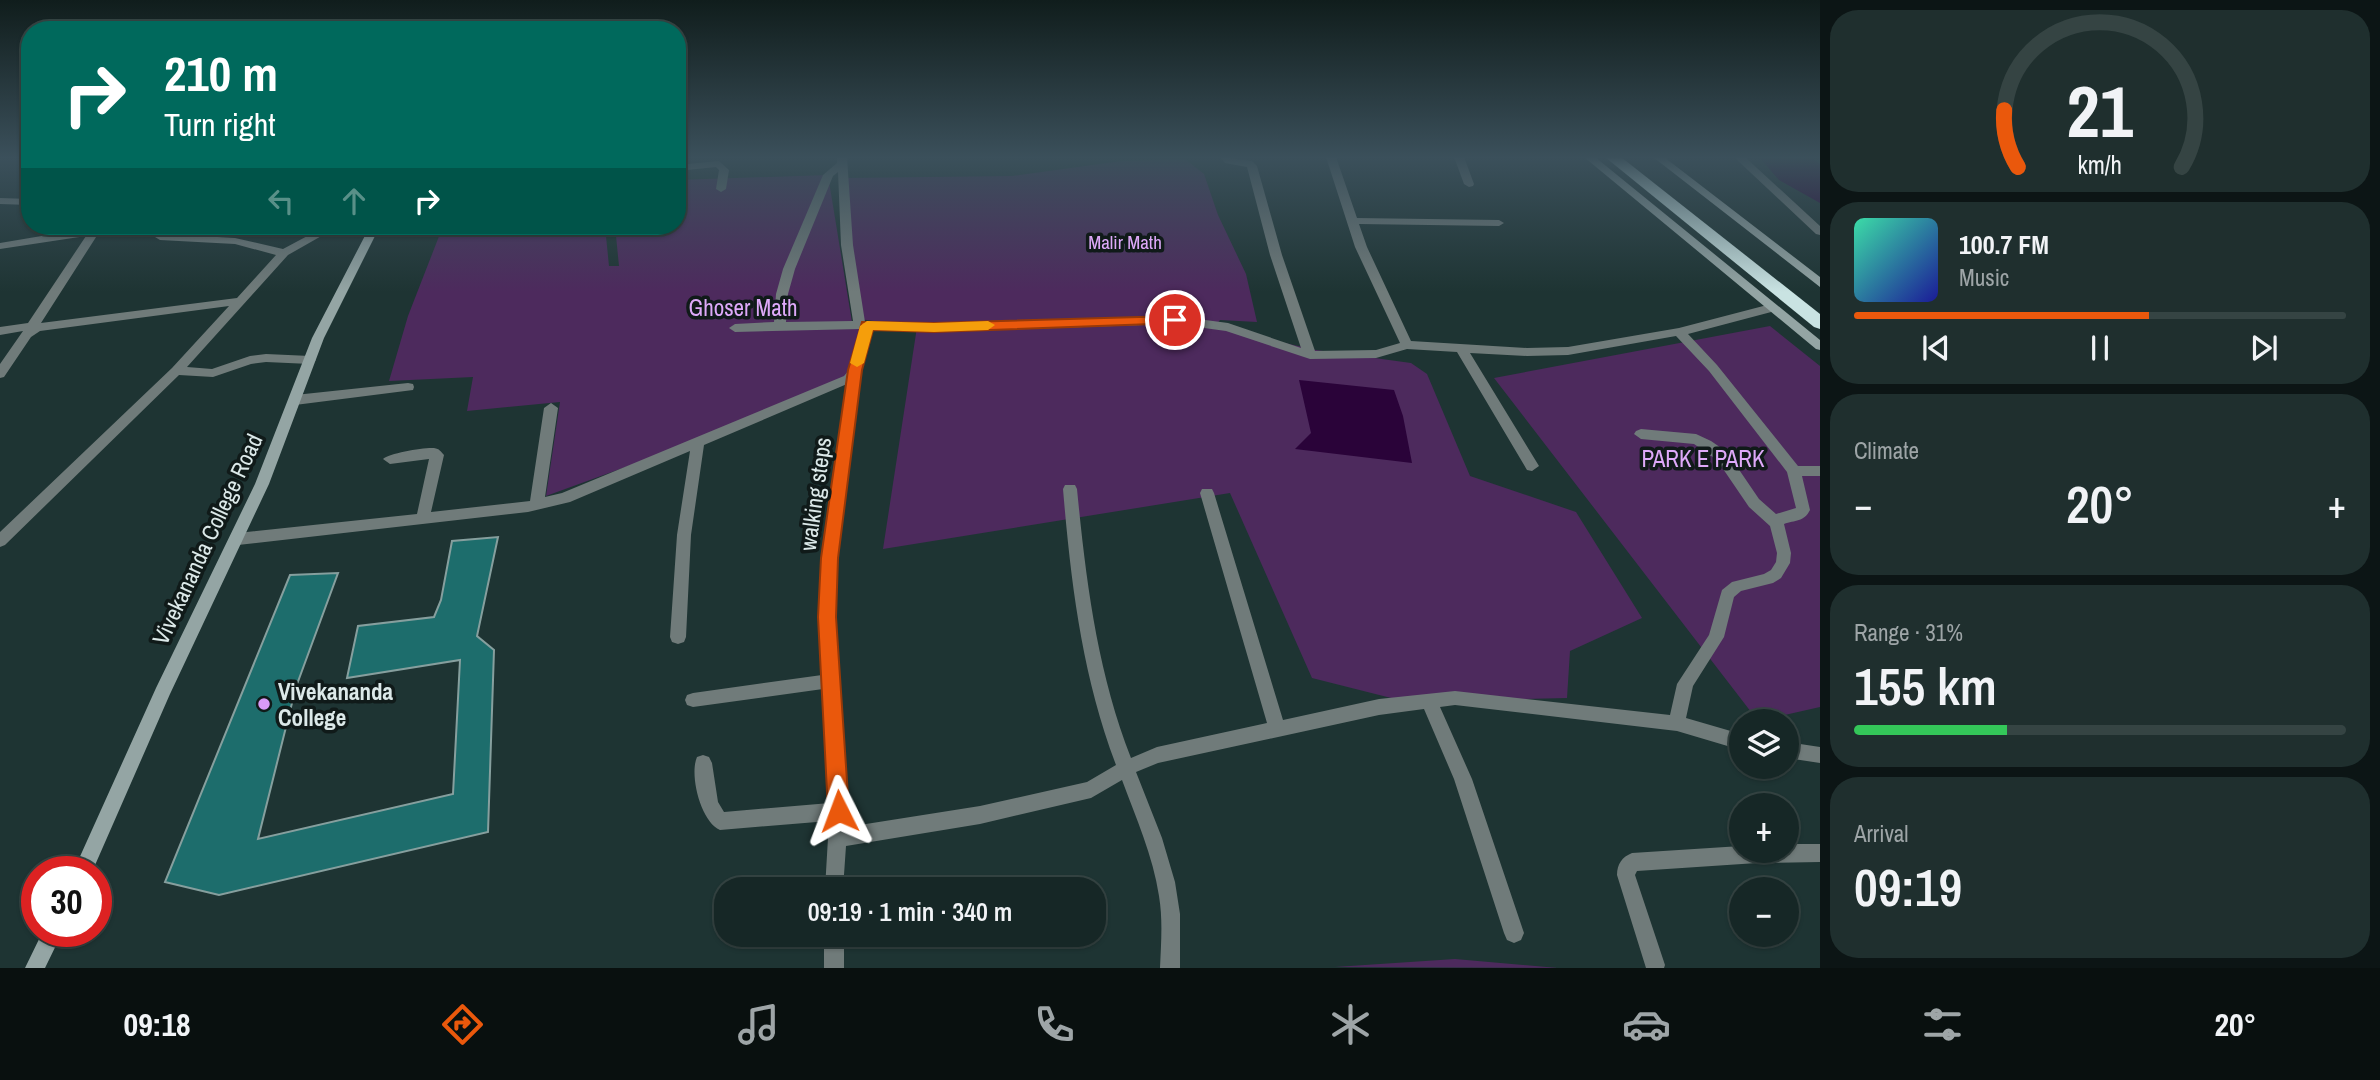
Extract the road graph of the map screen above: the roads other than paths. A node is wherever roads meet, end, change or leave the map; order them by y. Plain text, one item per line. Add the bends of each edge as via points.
1 (816, 202) edge
2 (845, 202) edge
3 (1262, 202) edge
4 (1346, 202) edge
5 (1643, 202) edge
6 (1669, 202) edge
7 (1688, 202) edge
8 (1716, 202) edge
9 (1788, 202) edge
10 (1352, 221) junction
11 (1499, 223) dead end
12 (1820, 232) edge
13 (65, 235) edge
14 (92, 235) edge
15 (160, 235) edge
16 (318, 235) edge
17 (370, 235) edge
18 (0, 246) edge
19 (285, 253) junction
20 (1820, 284) edge
21 (240, 301) junction
22 (1820, 307) edge
23 (1771, 308) junction
24 (1820, 323) edge
25 (864, 325) junction
26 (780, 326) junction
27 (735, 328) dead end
28 (30, 330) junction
29 (0, 331) edge
30 (1679, 332) junction
31 (1407, 345) junction
32 (1820, 346) edge
33 (1461, 348) junction
34 (1310, 355) junction
35 (310, 360) junction
36 (855, 370) junction
37 (176, 372) junction
38 (0, 374) edge
39 (408, 387) dead end
40 (295, 400) junction
41 (551, 408) dead end
42 (1641, 434) dead end
43 (698, 442) junction
44 (390, 459) dead end
45 (1532, 466) dead end
46 (1794, 471) junction
47 (1820, 471) edge
48 (1070, 489) dead end
49 (1207, 493) dead end
50 (537, 505) junction
51 (423, 519) junction
52 (1777, 523) junction
53 (238, 539) junction
54 (0, 541) edge
55 (678, 637) dead end
56 (830, 681) junction
57 (693, 700) dead end
58 (1429, 700) junction
59 (1677, 723) junction
60 (1277, 730) junction
61 (1729, 738) edge
62 (1799, 752) edge
63 (1820, 755) edge
64 (703, 763) dead end
65 (1126, 768) junction
66 (839, 811) junction
67 (838, 838) junction
68 (1820, 853) edge
69 (89, 856) edge
70 (835, 877) edge
71 (1514, 933) dead end
72 (45, 947) edge
73 (834, 947) edge
74 (1655, 965) dead end
75 (35, 968) edge
76 (834, 968) edge
77 (1171, 968) edge

1 - 26 street via 789,269
2 - 25 street, walking steps via 848,256
3 - 34 street
4 - 10 street
5 - 23 street
6 - 24 highway
7 - 22 highway
8 - 20 street
9 - 12 street
10 - 11 street
10 - 31 street
13 - 18 street
14 - 28 street
15 - 19 street via 235,241
16 - 19 street
17 - 35 street, Vivekananda College Road
19 - 21 street
21 - 28 street
21 - 37 street
23 - 30 street
23 - 32 street
25 - 26 street
25 - 34 street via 934,328 1200,322
25 - 36 street, walking steps
26 - 27 street
28 - 29 street
28 - 38 street
30 - 33 street via 1568,351
30 - 46 street
31 - 33 street
31 - 34 street via 1376,354
33 - 45 street
35 - 37 street via 266,358 213,373
35 - 40 street, Vivekananda College Road
36 - 43 street via 848,379
36 - 56 street, walking steps via 830,558
37 - 54 street
39 - 40 street
40 - 53 street, Vivekananda College Road
41 - 50 street
42 - 52 street via 1706,444 1722,456 1754,503
43 - 50 street via 586,491
43 - 55 street via 684,535
44 - 51 street via 437,455
46 - 47 street
46 - 52 street via 1803,510 1797,516 1781,517
48 - 65 street via 1091,653
49 - 60 street
50 - 51 street
51 - 53 street
52 - 59 street via 1783,564 1768,579 1737,586 1727,594 1716,637 1685,684
53 - 69 street, Vivekananda College Road
56 - 57 street
56 - 66 street, walking steps
58 - 59 street via 1468,698
58 - 60 street
58 - 71 street via 1463,779
59 - 61 street
60 - 65 street via 1157,754
62 - 63 street
64 - 66 street via 710,808 720,821
65 - 67 street via 1091,790 1071,795
65 - 77 street via 1145,811 1167,884
66 - 67 street, walking steps
67 - 70 street, walking steps
68 - 74 street via 1632,862 1626,875
72 - 75 street
73 - 76 street

